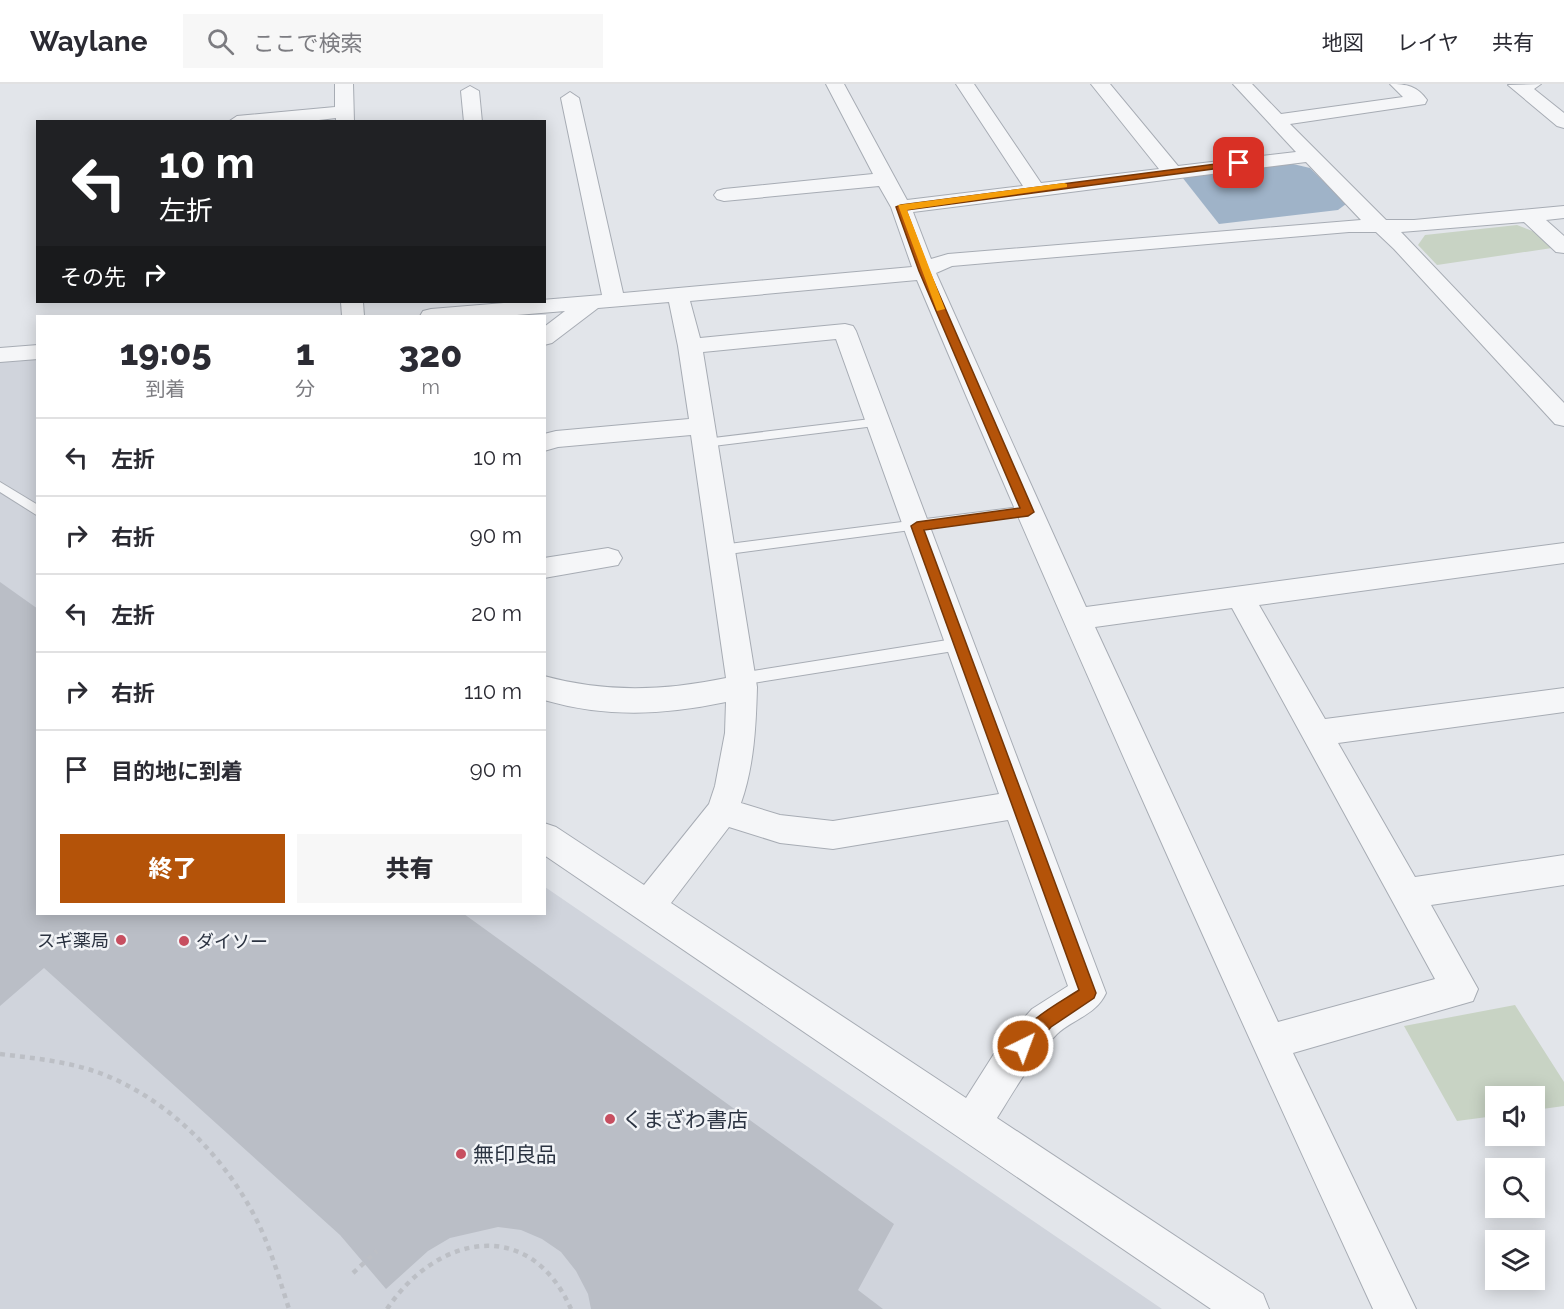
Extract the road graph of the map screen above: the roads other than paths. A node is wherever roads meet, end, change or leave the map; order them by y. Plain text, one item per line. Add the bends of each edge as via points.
1 (344, 84) edge
2 (835, 84) edge
3 (965, 84) edge
4 (1100, 84) edge
5 (1242, 84) edge
6 (1399, 84) edge
7 (1532, 84) edge
8 (470, 91) dead end
9 (570, 98) dead end
10 (344, 117) edge
11 (280, 120) edge
12 (473, 120) edge
13 (1276, 120) junction
14 (1564, 122) edge
15 (1308, 156) junction
16 (1171, 171) junction
17 (886, 179) junction
18 (1035, 189) junction
19 (724, 195) dead end
20 (901, 207) junction
21 (1564, 212) edge
22 (1530, 216) junction
23 (1381, 226) junction
24 (1564, 247) edge
25 (924, 271) junction
26 (678, 295) junction
27 (614, 301) junction
28 (591, 303) junction
29 (496, 306) edge
30 (438, 315) edge
31 (546, 337) edge
32 (690, 346) junction
33 (36, 352) edge
34 (0, 355) edge
35 (1564, 418) edge
36 (879, 422) junction
37 (704, 434) junction
38 (546, 442) edge
39 (0, 486) edge
40 (36, 511) edge
41 (1028, 512) junction
42 (917, 526) junction
43 (721, 550) junction
44 (1564, 553) edge
45 (608, 558) dead end
46 (546, 568) edge
47 (1240, 597) junction
48 (1076, 619) junction
49 (960, 644) junction
50 (741, 683) junction
51 (546, 689) edge
52 (1564, 700) edge
53 (1316, 733) junction
54 (1019, 805) junction
55 (722, 811) junction
56 (546, 838) edge
57 (1564, 870) edge
58 (1406, 894) junction
59 (648, 906) junction
60 (1269, 1042) junction
61 (972, 1123) junction
62 (1248, 1309) edge
63 (1395, 1309) edge

1 - 10 street
2 - 17 street
3 - 18 street
4 - 16 street
5 - 13 street
6 - 13 street via 1418,100
7 - 14 street via 1517,85
8 - 12 street
9 - 27 street
10 - 11 street
13 - 15 street
15 - 16 street
15 - 23 street
16 - 18 street
17 - 19 street
17 - 20 street
18 - 20 street
20 - 25 street
21 - 22 street
22 - 23 street
22 - 24 street
23 - 25 street via 1338,226 948,260
23 - 35 street
25 - 26 street
25 - 41 street
26 - 27 street
26 - 32 street
27 - 28 street
28 - 29 street
28 - 31 street
29 - 30 street
32 - 36 street via 845,331
32 - 37 street
33 - 34 street
36 - 37 lane
36 - 42 street
37 - 38 street
37 - 43 street
39 - 40 lane
41 - 42 lane
41 - 48 street
42 - 43 lane
42 - 49 street
43 - 50 street
44 - 47 street
45 - 46 street
47 - 48 street
47 - 53 street
48 - 60 street
49 - 50 lane
49 - 54 street
50 - 51 street via 678,700 627,703 595,701
50 - 55 street via 740,733
52 - 53 street
53 - 58 street
54 - 55 street via 834,835 780,830
54 - 61 street via 1088,993 1045,1021 1012,1059
55 - 59 street
56 - 59 street
57 - 58 street
58 - 60 street via 1460,989
59 - 61 street
60 - 63 street
61 - 62 street

